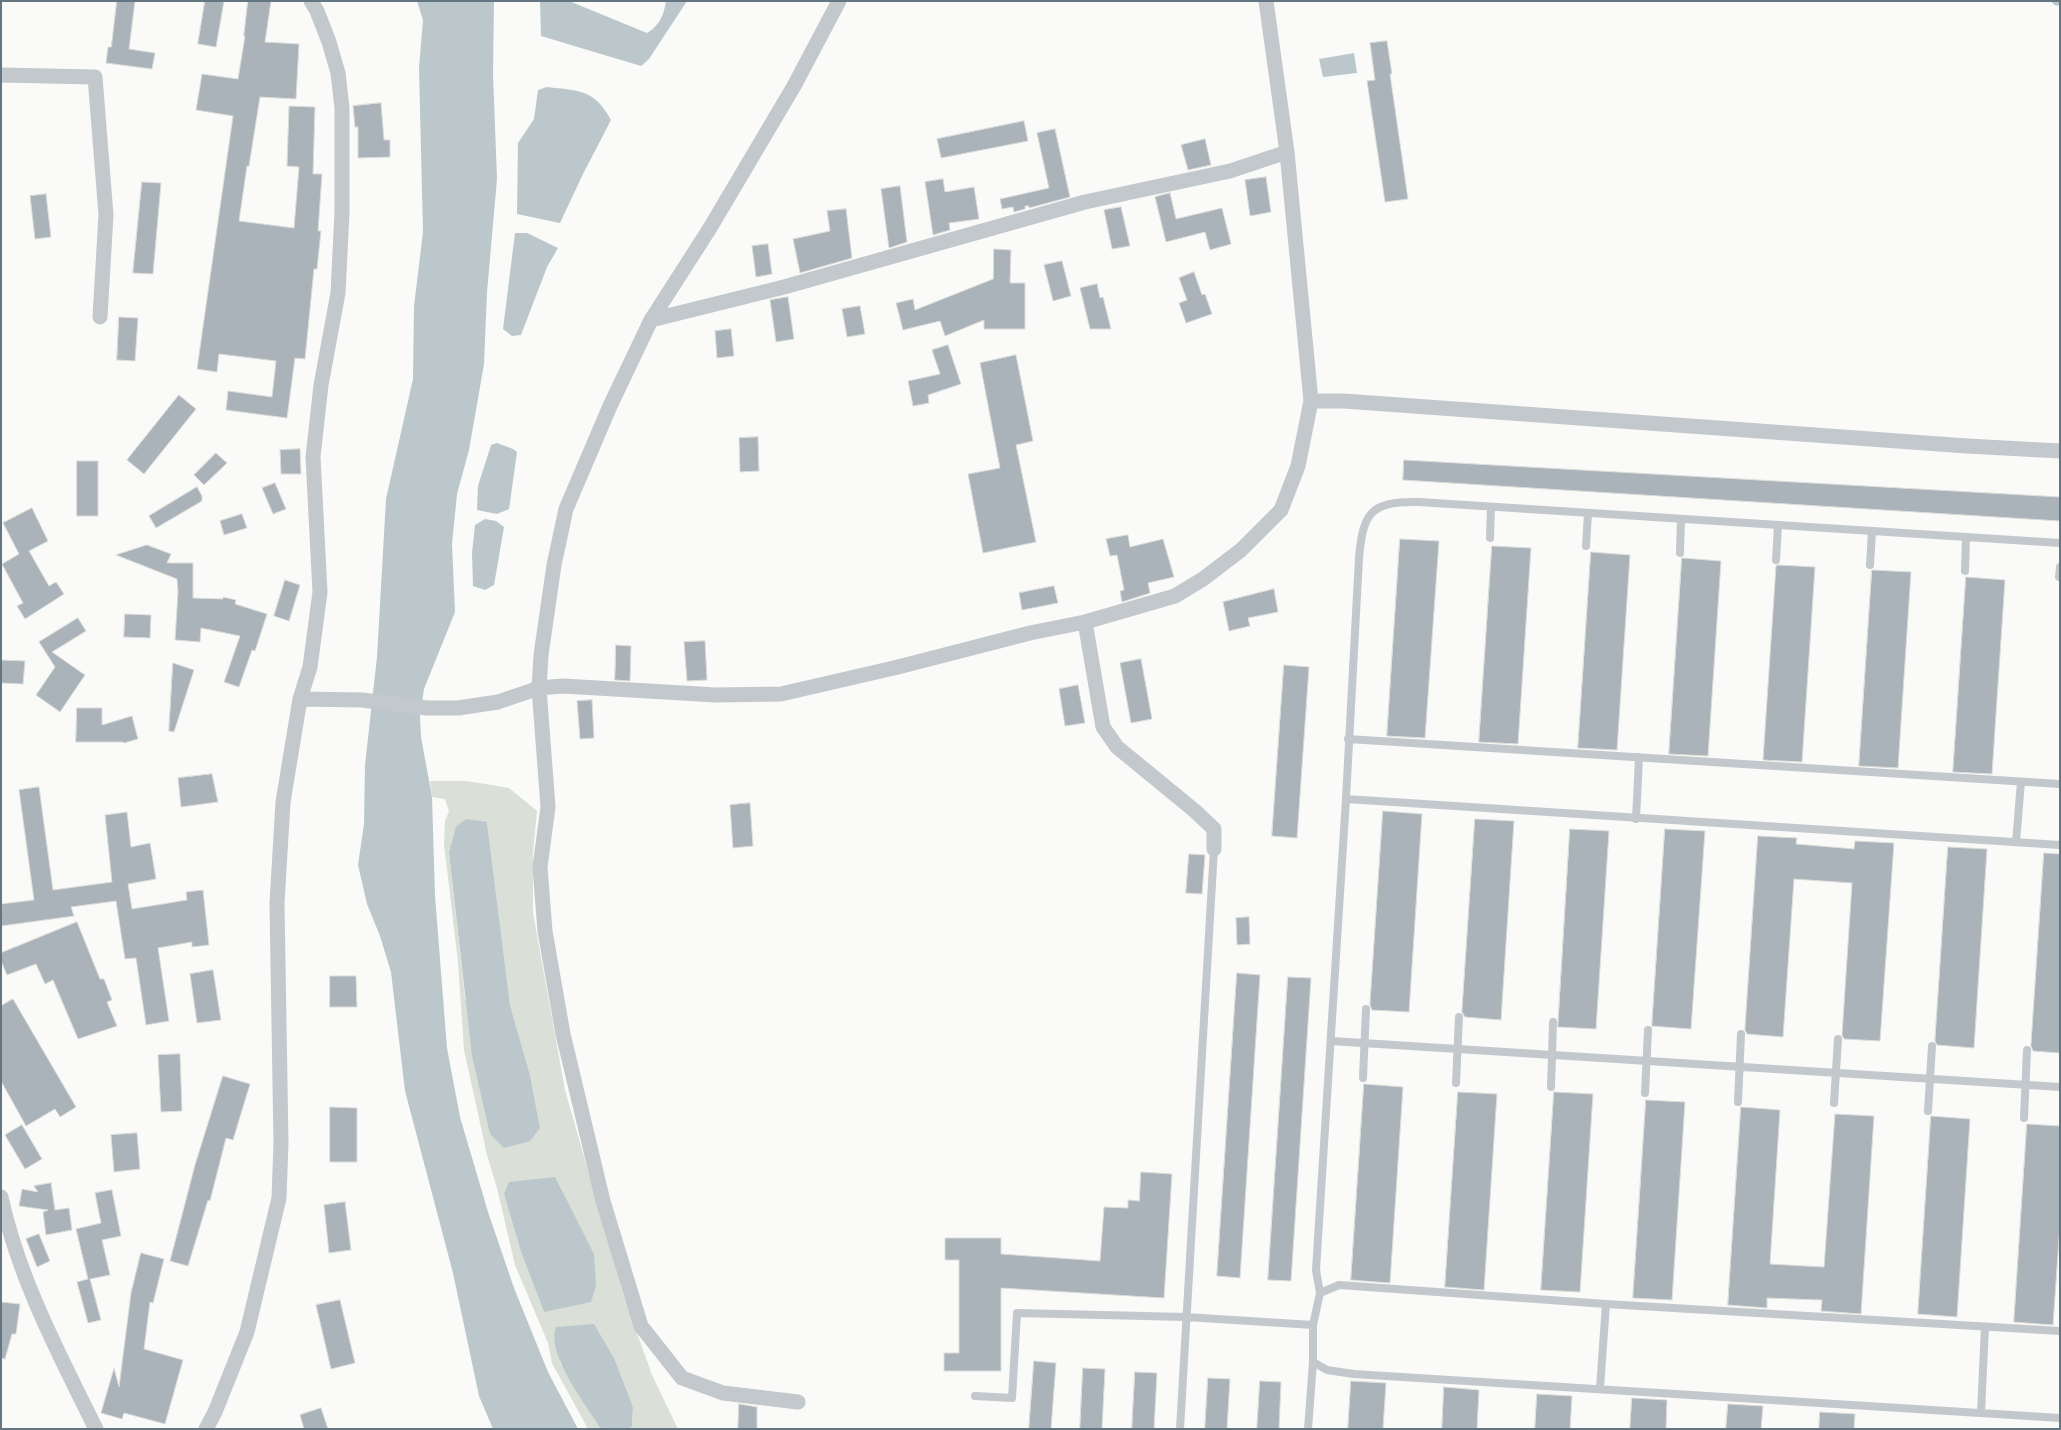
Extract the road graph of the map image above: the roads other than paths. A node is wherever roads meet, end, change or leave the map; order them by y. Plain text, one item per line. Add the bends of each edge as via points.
1 (311, 1) edge
2 (839, 1) edge
3 (1266, 1) edge
4 (1, 75) edge
5 (1287, 152) junction
6 (100, 317) dead end
7 (652, 320) junction
8 (1310, 402) junction
9 (2060, 451) edge
10 (1491, 507) junction
11 (1588, 513) junction
12 (1681, 519) junction
13 (1778, 525) junction
14 (1872, 531) junction
15 (1966, 537) junction
16 (1490, 538) dead end
17 (2060, 543) edge
18 (1586, 546) dead end
19 (1680, 553) dead end
20 (1776, 560) dead end
21 (1870, 565) dead end
22 (2060, 566) edge
23 (1965, 572) dead end
24 (2059, 577) edge
25 (1085, 622) junction
26 (539, 688) junction
27 (300, 700) junction
28 (1348, 739) junction
29 (1640, 757) junction
30 (2021, 782) junction
31 (2060, 784) edge
32 (1346, 799) junction
33 (1636, 818) junction
34 (2016, 842) junction
35 (2060, 845) edge
36 (1214, 848) joint
37 (1366, 1009) dead end
38 (1460, 1016) dead end
39 (1553, 1022) dead end
40 (1648, 1030) dead end
41 (1741, 1034) dead end
42 (1838, 1040) dead end
43 (1331, 1041) junction
44 (1365, 1043) junction
45 (1932, 1046) dead end
46 (1458, 1049) junction
47 (2027, 1050) dead end
48 (1552, 1055) junction
49 (1647, 1061) junction
50 (1740, 1067) junction
51 (1836, 1073) junction
52 (1363, 1078) dead end
53 (1930, 1079) junction
54 (1456, 1083) dead end
55 (2025, 1085) junction
56 (1551, 1087) dead end
57 (2060, 1087) edge
58 (1645, 1093) dead end
59 (1738, 1102) dead end
60 (1834, 1103) dead end
61 (1928, 1111) dead end
62 (2024, 1118) dead end
63 (1, 1197) edge
64 (1320, 1293) junction
65 (1606, 1304) junction
66 (1186, 1317) junction
67 (1313, 1325) junction
68 (1985, 1327) junction
69 (2060, 1331) edge
70 (1313, 1362) junction
71 (1600, 1388) junction
72 (974, 1396) dead end
73 (798, 1402) dead end
74 (1981, 1413) junction
75 (2060, 1418) edge
76 (96, 1429) edge
77 (206, 1429) edge
78 (1180, 1429) edge
79 (1308, 1429) edge

1 - 27 street via 338,73 342,108 342,212 338,293 321,385 313,457 320,592 310,667
2 - 7 street via 794,86
3 - 5 street
4 - 6 street via 95,77 106,215
5 - 7 street via 1230,170 1085,202 784,287
5 - 8 street
7 - 26 street via 610,406 566,509 552,574
8 - 9 street via 1344,401
8 - 25 street via 1298,466 1281,510 1241,550 1175,596
10 - 11 lane
10 - 16 lane
10 - 28 lane via 1399,502 1380,507 1367,517 1361,532 1358,558
11 - 12 lane
11 - 18 lane
12 - 13 lane
12 - 19 lane
13 - 14 lane
13 - 20 lane
14 - 15 lane
14 - 21 lane
15 - 17 lane
15 - 23 lane
22 - 24 lane
25 - 26 street via 781,694 716,695 563,686
25 - 36 street via 1103,727 1117,747 1214,829
26 - 27 street via 498,702 458,708 427,708 362,700
26 - 73 street via 548,807 540,868 545,931 563,1034 598,1182 641,1326 682,1378 723,1393
27 - 77 street via 283,802 277,903 279,1198 247,1332
28 - 29 lane
28 - 32 lane
29 - 30 lane
29 - 33 lane
30 - 31 lane
30 - 34 lane
32 - 33 lane
32 - 43 lane
33 - 34 lane
34 - 35 lane
36 - 66 lane
37 - 44 lane
38 - 46 lane
39 - 48 lane
40 - 49 lane
41 - 50 lane
42 - 51 lane
43 - 44 lane
43 - 64 lane via 1316,1270
44 - 46 lane
44 - 52 lane
45 - 53 lane
46 - 48 lane
46 - 54 lane
47 - 55 lane
48 - 49 lane
48 - 56 lane
49 - 50 lane
49 - 58 lane
50 - 51 lane
50 - 59 lane
51 - 53 lane
51 - 60 lane
53 - 55 lane
53 - 61 lane
55 - 57 lane
55 - 62 lane
63 - 76 street via 16,1252 51,1339
64 - 65 lane via 1339,1285
64 - 67 lane
65 - 68 lane
65 - 71 lane
66 - 67 lane
66 - 72 lane via 1017,1312 1012,1398
66 - 78 lane
67 - 70 lane
68 - 69 lane
68 - 74 lane
70 - 71 lane via 1327,1370 1354,1374
70 - 79 lane
71 - 74 lane
74 - 75 lane

